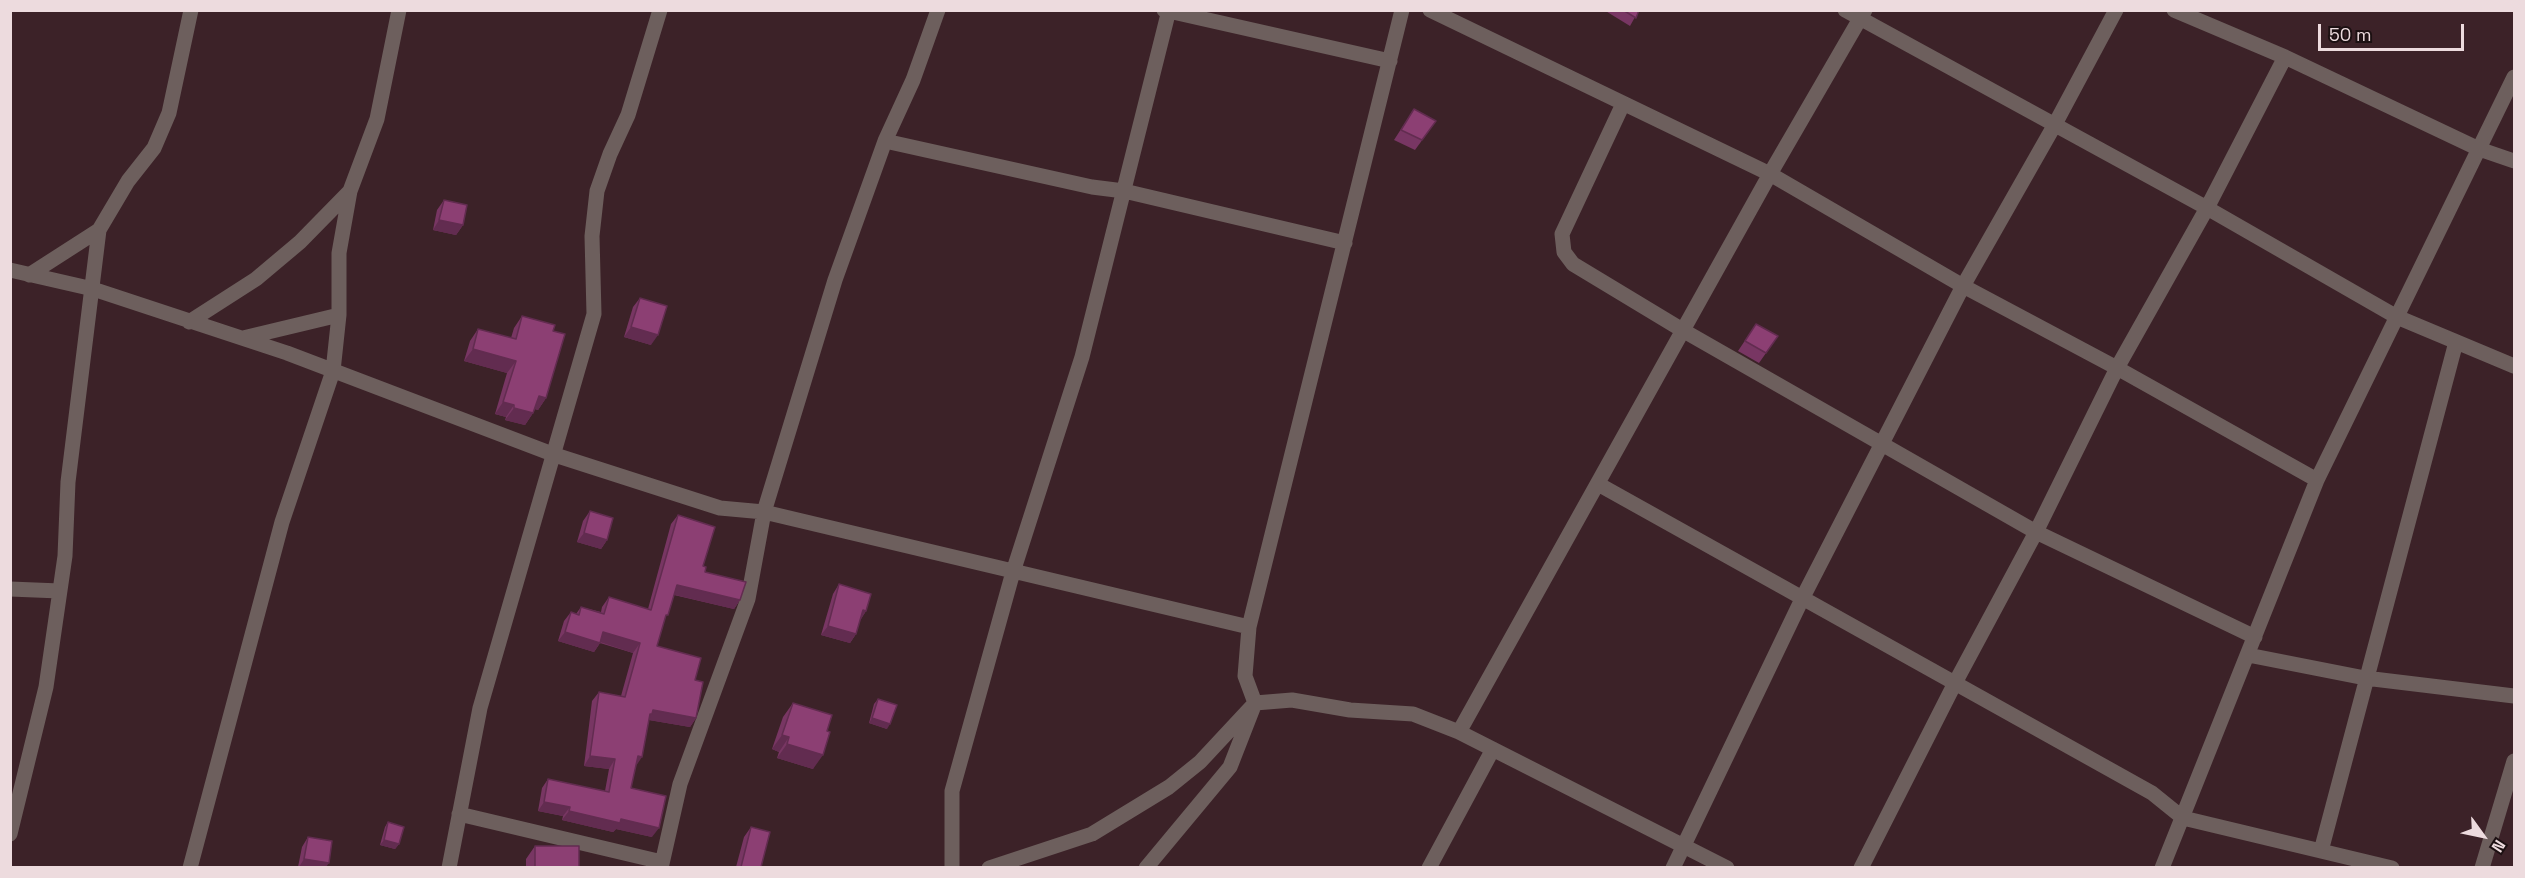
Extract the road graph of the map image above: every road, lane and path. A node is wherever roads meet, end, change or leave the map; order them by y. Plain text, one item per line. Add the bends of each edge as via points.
1 (191, 10) edge
2 (399, 10) edge
3 (660, 10) edge
4 (938, 10) edge
5 (1402, 10) edge
6 (1430, 10) edge
7 (1845, 10) edge
8 (2116, 10) edge
9 (2174, 10) edge
10 (1167, 11) edge
11 (1862, 15) edge
12 (2285, 57) junction
13 (1390, 61) junction
14 (2514, 77) edge
15 (1623, 104) junction
16 (2054, 126) junction
17 (885, 141) junction
18 (2479, 149) junction
19 (2514, 161) edge
20 (1770, 174) junction
21 (350, 191) junction
22 (1124, 191) junction
23 (2206, 208) junction
24 (99, 230) junction
25 (1345, 243) junction
26 (10, 270) edge
27 (29, 274) junction
28 (1963, 286) junction
29 (93, 290) junction
30 (339, 315) junction
31 (2397, 317) junction
32 (189, 322) junction
33 (1684, 331) junction
34 (242, 339) junction
35 (2456, 342) junction
36 (2514, 366) edge
37 (2117, 368) junction
38 (333, 371) junction
39 (1883, 443) junction
40 (555, 455) junction
41 (2317, 480) junction
42 (1598, 484) junction
43 (764, 512) junction
44 (2036, 532) junction
45 (1013, 572) junction
46 (10, 589) edge
47 (60, 591) junction
48 (1803, 597) junction
49 (1249, 627) junction
50 (2255, 637) junction
51 (2248, 655) junction
52 (2365, 678) junction
53 (1955, 683) junction
54 (2514, 696) edge
55 (1255, 703) junction
56 (1459, 732) junction
57 (1493, 749) junction
58 (2514, 761) edge
59 (459, 814) junction
60 (2183, 818) junction
61 (10, 834) edge
62 (1684, 847) junction
63 (2321, 851) junction
64 (1008, 864) edge
65 (661, 865) edge
66 (190, 867) edge
67 (449, 867) edge
68 (952, 867) edge
69 (990, 867) edge
70 (1146, 867) edge
71 (1429, 867) edge
72 (1673, 867) edge
73 (1727, 867) edge
74 (1861, 867) edge
75 (2162, 867) edge
76 (2392, 867) edge
77 (2482, 867) edge

1 - 24 street via 169,113 154,148 128,181
2 - 21 street via 377,119
3 - 40 street via 628,115 597,191 592,236 594,314
4 - 17 street via 913,80
5 - 13 street
6 - 15 street
7 - 11 street
8 - 16 street
9 - 12 street
10 - 13 street
10 - 22 street
11 - 16 street
11 - 20 street
12 - 18 street
12 - 23 street
13 - 25 street
14 - 18 street
15 - 20 street
15 - 33 street via 1562,234 1564,252 1573,264
16 - 23 street
16 - 28 street
17 - 22 street
17 - 43 street via 835,280
18 - 19 street
18 - 31 street
20 - 28 street
20 - 33 street
21 - 30 street via 339,253
21 - 32 street via 300,242 256,279
22 - 25 street
22 - 45 street via 1082,357
23 - 31 street
23 - 37 street
24 - 27 street
24 - 29 street
25 - 49 street
26 - 27 street
27 - 29 street
28 - 37 street
28 - 39 street
29 - 32 street
29 - 47 street via 68,482
30 - 34 street
30 - 38 street
31 - 35 street
31 - 41 street
32 - 34 street
33 - 39 street
33 - 42 street
34 - 38 street
35 - 36 street
35 - 52 street
37 - 41 street
37 - 44 street
38 - 40 street
38 - 66 street via 282,522
39 - 44 street
39 - 48 street
40 - 43 street via 720,508
40 - 59 street via 480,708
41 - 50 street
42 - 48 street
42 - 56 street
43 - 45 street
43 - 65 street via 748,599 680,784
44 - 50 street
44 - 53 street
45 - 49 street
45 - 68 street via 952,791
46 - 47 street
47 - 61 street via 46,687
48 - 53 street
48 - 62 street
49 - 55 street via 1245,676
50 - 51 street
51 - 52 street
51 - 60 street
52 - 54 street
52 - 63 street
53 - 60 street via 2152,793
53 - 74 street
55 - 56 street via 1292,700 1350,710 1413,714
55 - 64 street via 1200,762 1169,788 1092,834
55 - 70 street via 1230,767
56 - 57 street
57 - 62 street
57 - 71 street
58 - 77 street
59 - 65 street
59 - 67 street
60 - 63 street
60 - 75 street
62 - 72 street
62 - 73 street
63 - 76 street
64 - 69 street

